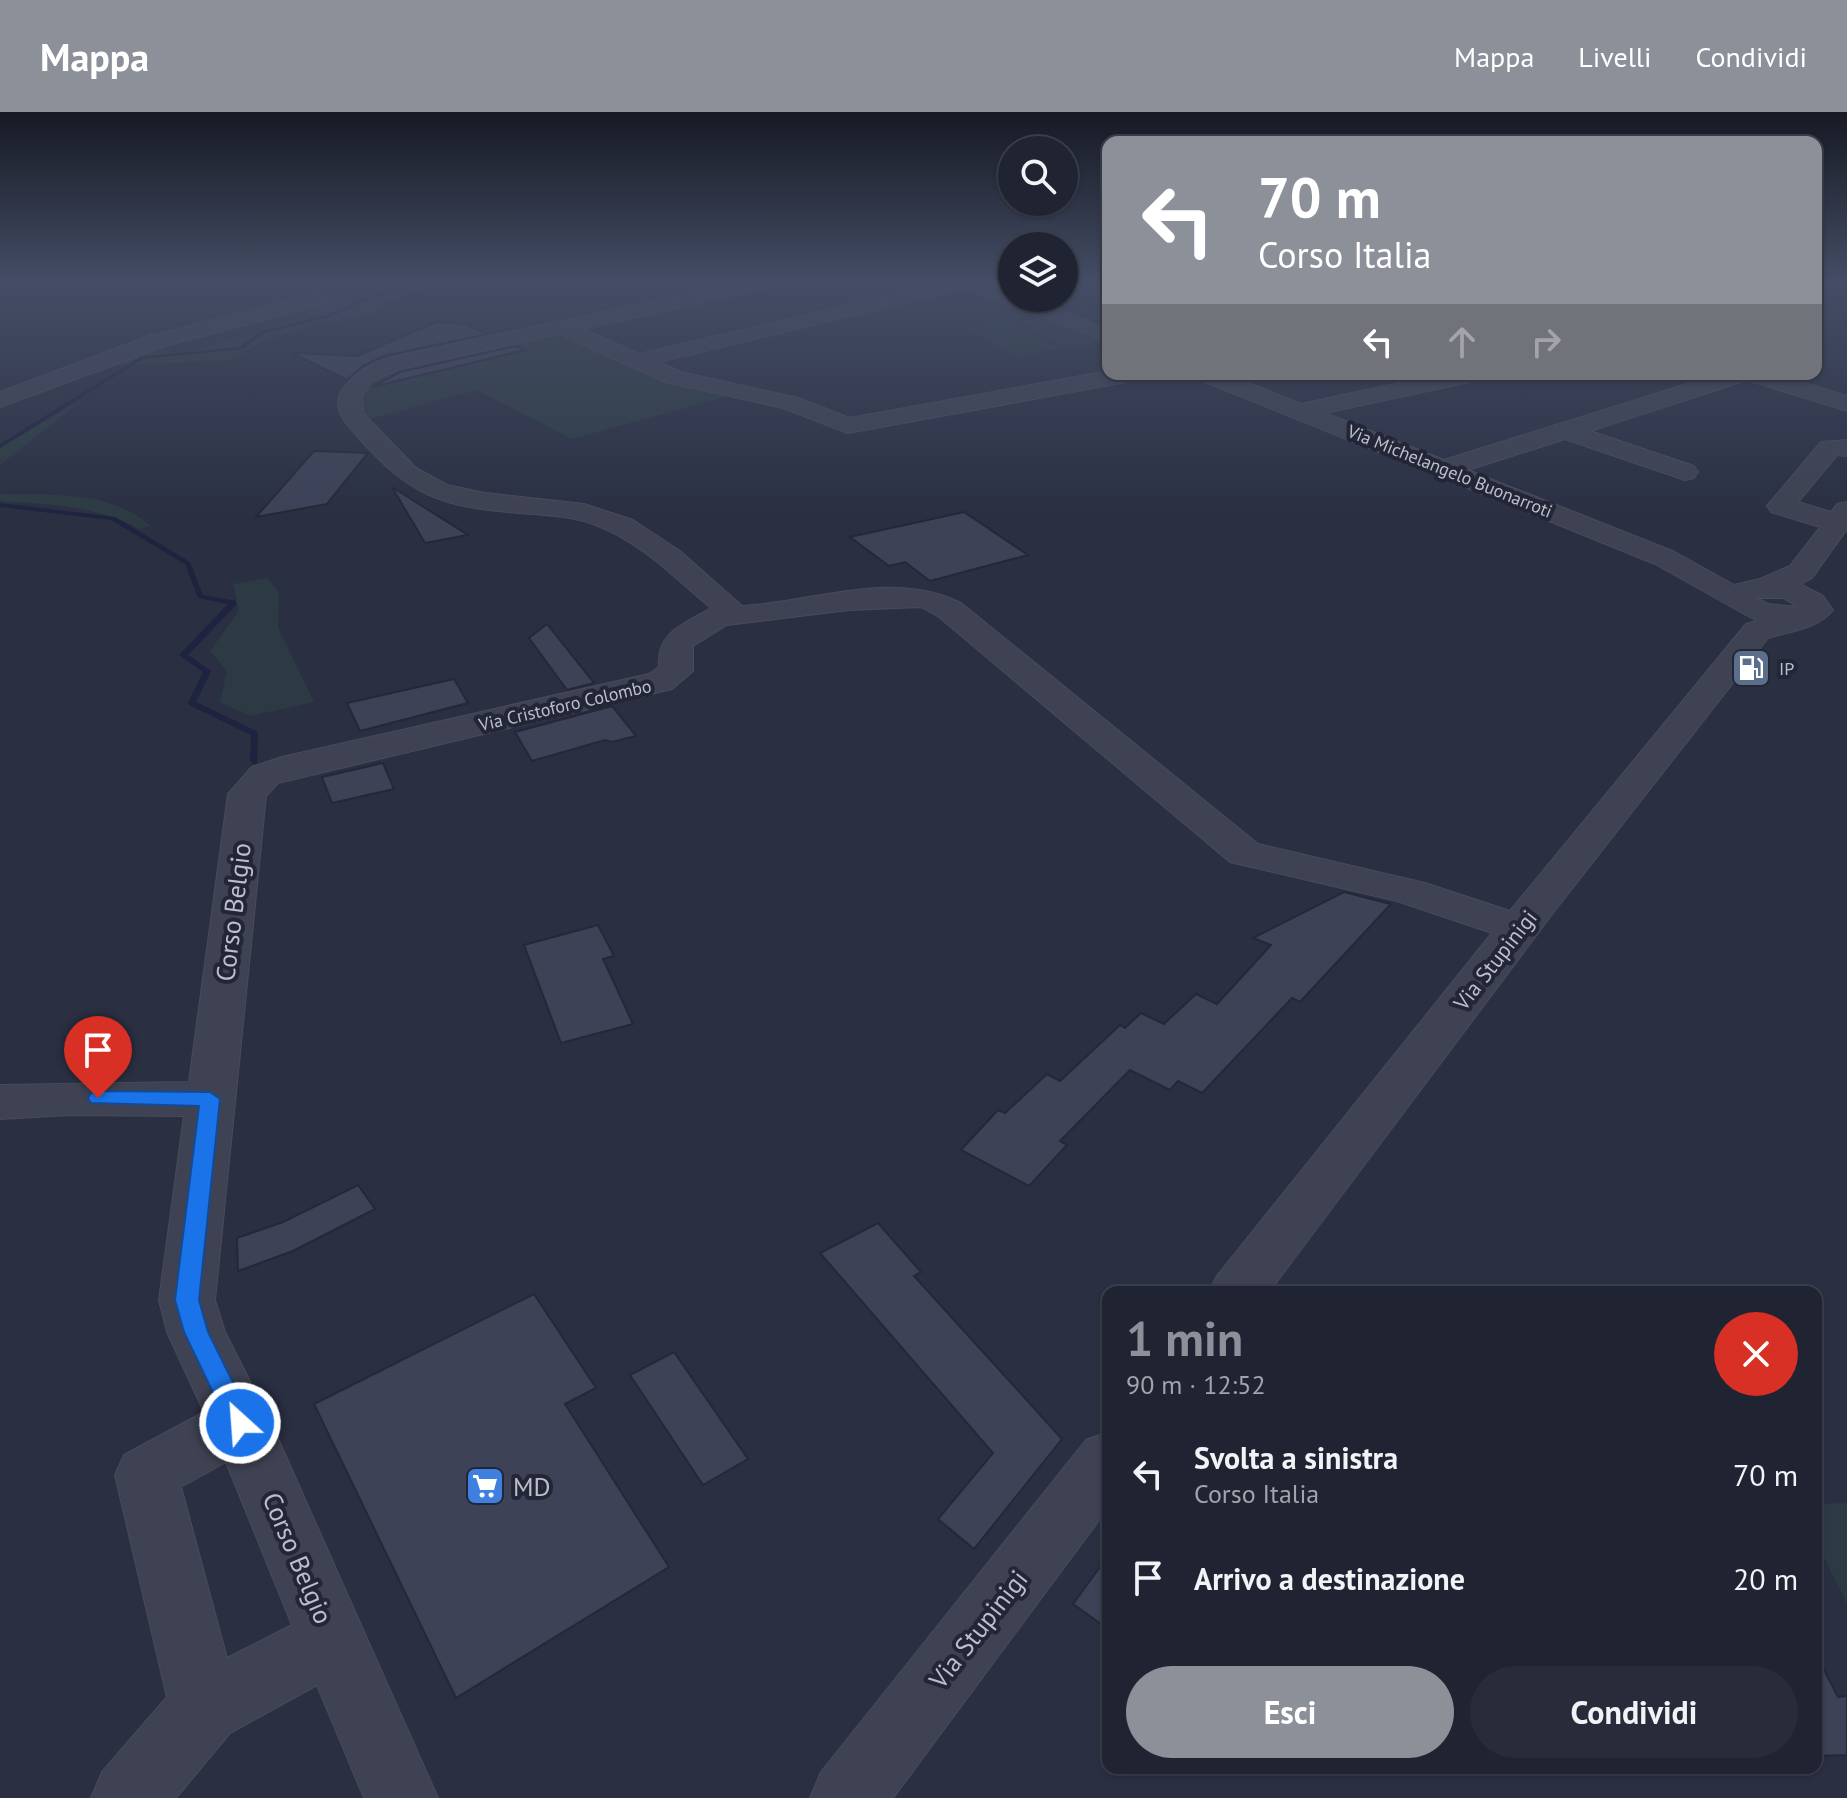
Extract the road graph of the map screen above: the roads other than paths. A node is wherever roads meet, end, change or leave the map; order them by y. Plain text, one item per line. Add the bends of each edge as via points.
1 (107, 360) edge
2 (422, 360) edge
3 (633, 360) edge
4 (641, 360) edge
5 (636, 361) junction
6 (1102, 379) edge
7 (1221, 380) edge
8 (1446, 380) edge
9 (1723, 380) edge
10 (1771, 380) edge
11 (0, 400) edge
12 (1847, 404) edge
13 (1300, 411) junction
14 (1564, 430) junction
15 (1847, 448) edge
16 (1444, 469) junction
17 (1685, 472) dead end
18 (1842, 516) edge
19 (1771, 600) junction
20 (726, 616) junction
21 (282, 768) joint
22 (1519, 928) junction
23 (210, 1099) junction
24 (0, 1102) edge
25 (1242, 1286) edge
26 (240, 1423) junction
27 (1102, 1467) edge
28 (333, 1640) junction
29 (205, 1708) junction
30 (128, 1798) edge
31 (401, 1798) edge
32 (847, 1798) edge

1 - 11 street
2 - 20 street via 376,370 356,384 350,396 351,415 402,468 425,485 477,499 573,510 624,527 726,605
3 - 5 street
4 - 5 street
5 - 6 street via 674,377 790,403 848,426
7 - 13 street, Via Michelangelo Buonarroti
8 - 13 street
9 - 14 street
10 - 12 street
13 - 16 street, Via Michelangelo Buonarroti
14 - 16 street
14 - 17 street
15 - 18 street, Via Stupinigi via 1830,447 1781,506
16 - 19 street, Via Michelangelo Buonarroti
18 - 19 street, Via Stupinigi
19 - 22 street, Via Stupinigi
20 - 21 street, Via Cristoforo Colombo via 678,641 676,671 660,682
20 - 22 street via 891,597 926,598 950,610 1244,853 1410,892
21 - 23 street, Corso Belgio via 265,775 247,794
22 - 25 street, Via Stupinigi
23 - 24 street
23 - 26 street, Corso Belgio via 187,1300 196,1332
26 - 28 street, Corso Belgio
26 - 29 street via 146,1475
27 - 32 street, Via Stupinigi
28 - 29 street
28 - 31 street, Corso Belgio
29 - 30 street

